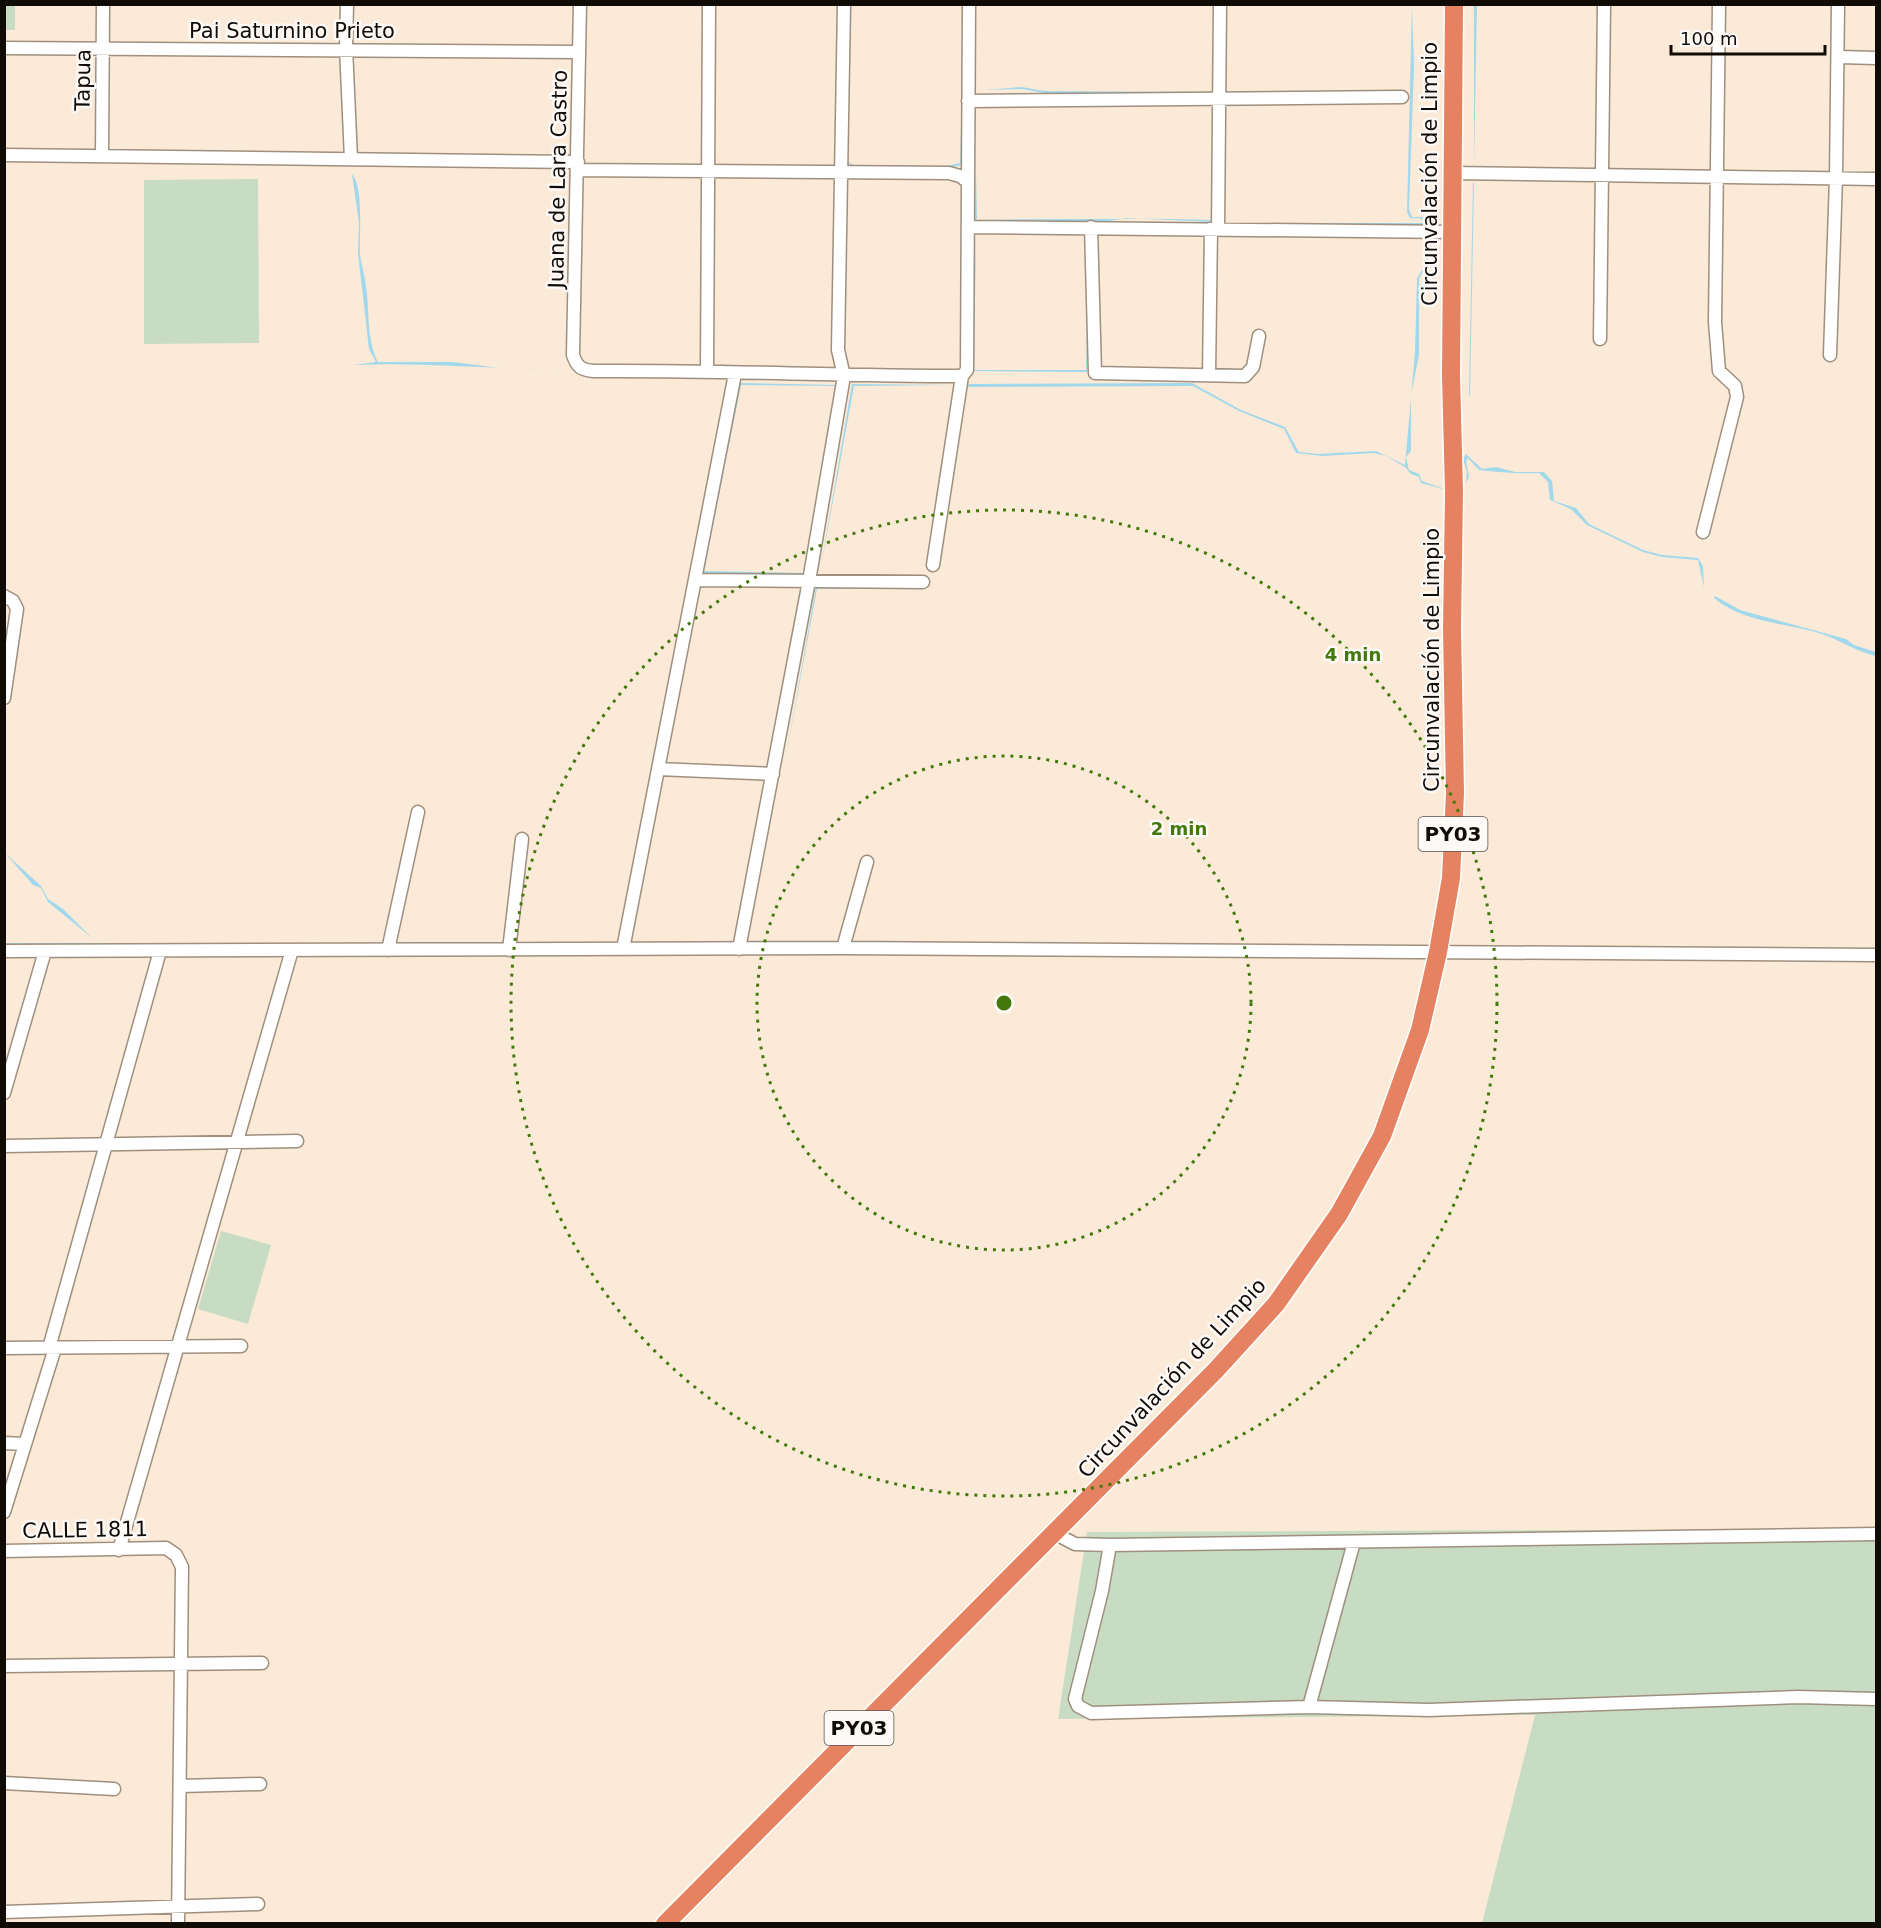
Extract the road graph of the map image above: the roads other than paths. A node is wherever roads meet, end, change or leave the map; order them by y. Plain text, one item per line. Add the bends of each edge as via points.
1 (103, 4) edge
2 (347, 4) edge
3 (580, 4) edge
4 (709, 4) edge
5 (844, 4) edge
6 (969, 4) edge
7 (1220, 4) edge
8 (1454, 4) edge
9 (1604, 4) edge
10 (1719, 4) edge
11 (1838, 4) edge
12 (4, 48) edge
13 (103, 50) junction
14 (346, 51) junction
15 (579, 52) junction
16 (1839, 57) junction
17 (1876, 58) edge
18 (1402, 97) dead end
19 (1219, 98) junction
20 (968, 101) junction
21 (4, 155) edge
22 (102, 156) junction
23 (351, 159) junction
24 (578, 166) junction
25 (709, 171) junction
26 (841, 172) junction
27 (1451, 172) junction
28 (1603, 175) junction
29 (1717, 177) junction
30 (1836, 178) junction
31 (1876, 179) edge
32 (968, 182) junction
33 (968, 227) junction
34 (1092, 227) junction
35 (1214, 229) junction
36 (1454, 232) junction
37 (1259, 336) dead end
38 (1600, 339) dead end
39 (1830, 355) dead end
40 (707, 370) junction
41 (735, 374) junction
42 (1209, 375) junction
43 (844, 376) junction
44 (962, 376) junction
45 (1703, 532) dead end
46 (933, 565) dead end
47 (695, 580) junction
48 (809, 581) junction
49 (923, 582) dead end
50 (4, 596) edge
51 (4, 698) edge
52 (658, 769) junction
53 (773, 774) junction
54 (418, 812) dead end
55 (522, 839) dead end
56 (867, 862) dead end
57 (843, 948) junction
58 (623, 949) junction
59 (739, 949) junction
60 (292, 950) junction
61 (388, 950) junction
62 (509, 950) junction
63 (4, 951) edge
64 (45, 951) junction
65 (160, 951) junction
66 (1438, 952) junction
67 (1876, 956) edge
68 (4, 1093) edge
69 (297, 1141) dead end
70 (235, 1142) junction
71 (106, 1144) junction
72 (4, 1146) edge
73 (176, 1346) junction
74 (241, 1346) dead end
75 (4, 1348) edge
76 (52, 1348) junction
77 (4, 1443) edge
78 (25, 1444) junction
79 (4, 1512) edge
80 (1054, 1533) junction
81 (1876, 1534) edge
82 (1354, 1542) junction
83 (1110, 1545) junction
84 (119, 1550) junction
85 (4, 1551) edge
86 (262, 1663) dead end
87 (179, 1664) junction
88 (4, 1666) edge
89 (1876, 1699) edge
90 (1309, 1707) junction
91 (4, 1783) edge
92 (260, 1784) dead end
93 (180, 1786) junction
94 (114, 1789) dead end
95 (258, 1904) dead end
96 (178, 1905) junction
97 (4, 1912) edge
98 (178, 1923) edge
99 (665, 1923) edge

1 - 13 street, Tapua
2 - 14 street
3 - 15 street, Juana de Lara Castro
4 - 25 street
5 - 26 street
6 - 20 street
7 - 19 street
8 - 27 highway, Circunvalación de Limpio / PY03
9 - 28 street
10 - 29 street
11 - 16 street
12 - 13 street, Pai Saturnino Prieto
13 - 14 street, Pai Saturnino Prieto
13 - 22 street, Tapua
14 - 15 street, Pai Saturnino Prieto
14 - 23 street
15 - 24 street, Juana de Lara Castro
16 - 17 street
16 - 30 street
18 - 19 street
19 - 20 street
19 - 35 street
20 - 32 street
21 - 22 street
22 - 23 street
23 - 24 street
24 - 25 street
24 - 40 street, Juana de Lara Castro via 573,355 576,365 584,370
25 - 26 street
25 - 40 street
26 - 32 street via 949,173
26 - 43 street via 838,350
27 - 28 street
27 - 36 highway, Circunvalación de Limpio / PY03
28 - 29 street
28 - 38 street
29 - 30 street
29 - 45 street via 1716,345 1719,371 1735,386 1737,397
30 - 31 street
30 - 39 street
32 - 33 street
33 - 34 street
33 - 44 street via 967,370
34 - 35 street
34 - 42 street via 1095,374
35 - 36 street
35 - 42 street
36 - 66 highway, Circunvalación de Limpio / PY03 via 1451,375 1455,793 1451,878
37 - 42 street via 1248,375
40 - 41 street
41 - 43 street
41 - 47 street
43 - 44 street
43 - 48 street
44 - 46 street
47 - 48 street
47 - 52 street
48 - 49 street
48 - 53 street
50 - 51 street via 17,609
52 - 53 street
52 - 58 street
53 - 59 street
54 - 61 street
55 - 62 street
56 - 57 street
57 - 59 street
57 - 66 street
58 - 59 street
58 - 62 street
60 - 61 street
60 - 65 street
60 - 70 street
61 - 62 street
63 - 64 street
64 - 65 street
64 - 68 street
65 - 71 street
66 - 67 street
66 - 80 highway, Circunvalación de Limpio / PY03 via 1420,1030 1382,1136 1339,1214 1276,1305
69 - 70 street
70 - 71 street
70 - 73 street
71 - 72 street
71 - 76 street
73 - 74 street
73 - 76 street
73 - 84 street
75 - 76 street
76 - 78 street
77 - 78 street
78 - 79 street
80 - 83 street via 1075,1544
80 - 99 highway, Circunvalación de Limpio / PY03
81 - 82 street
82 - 83 street
82 - 90 street
83 - 90 street via 1075,1699 1078,1706 1091,1713
84 - 85 street, CALLE 1811
84 - 87 street, CALLE 1811 via 166,1548 177,1555 182,1567
86 - 87 street
87 - 88 street
87 - 93 street
89 - 90 street via 1798,1697 1429,1710
91 - 94 street
92 - 93 street
93 - 96 street
95 - 96 street
96 - 97 street
96 - 98 street

